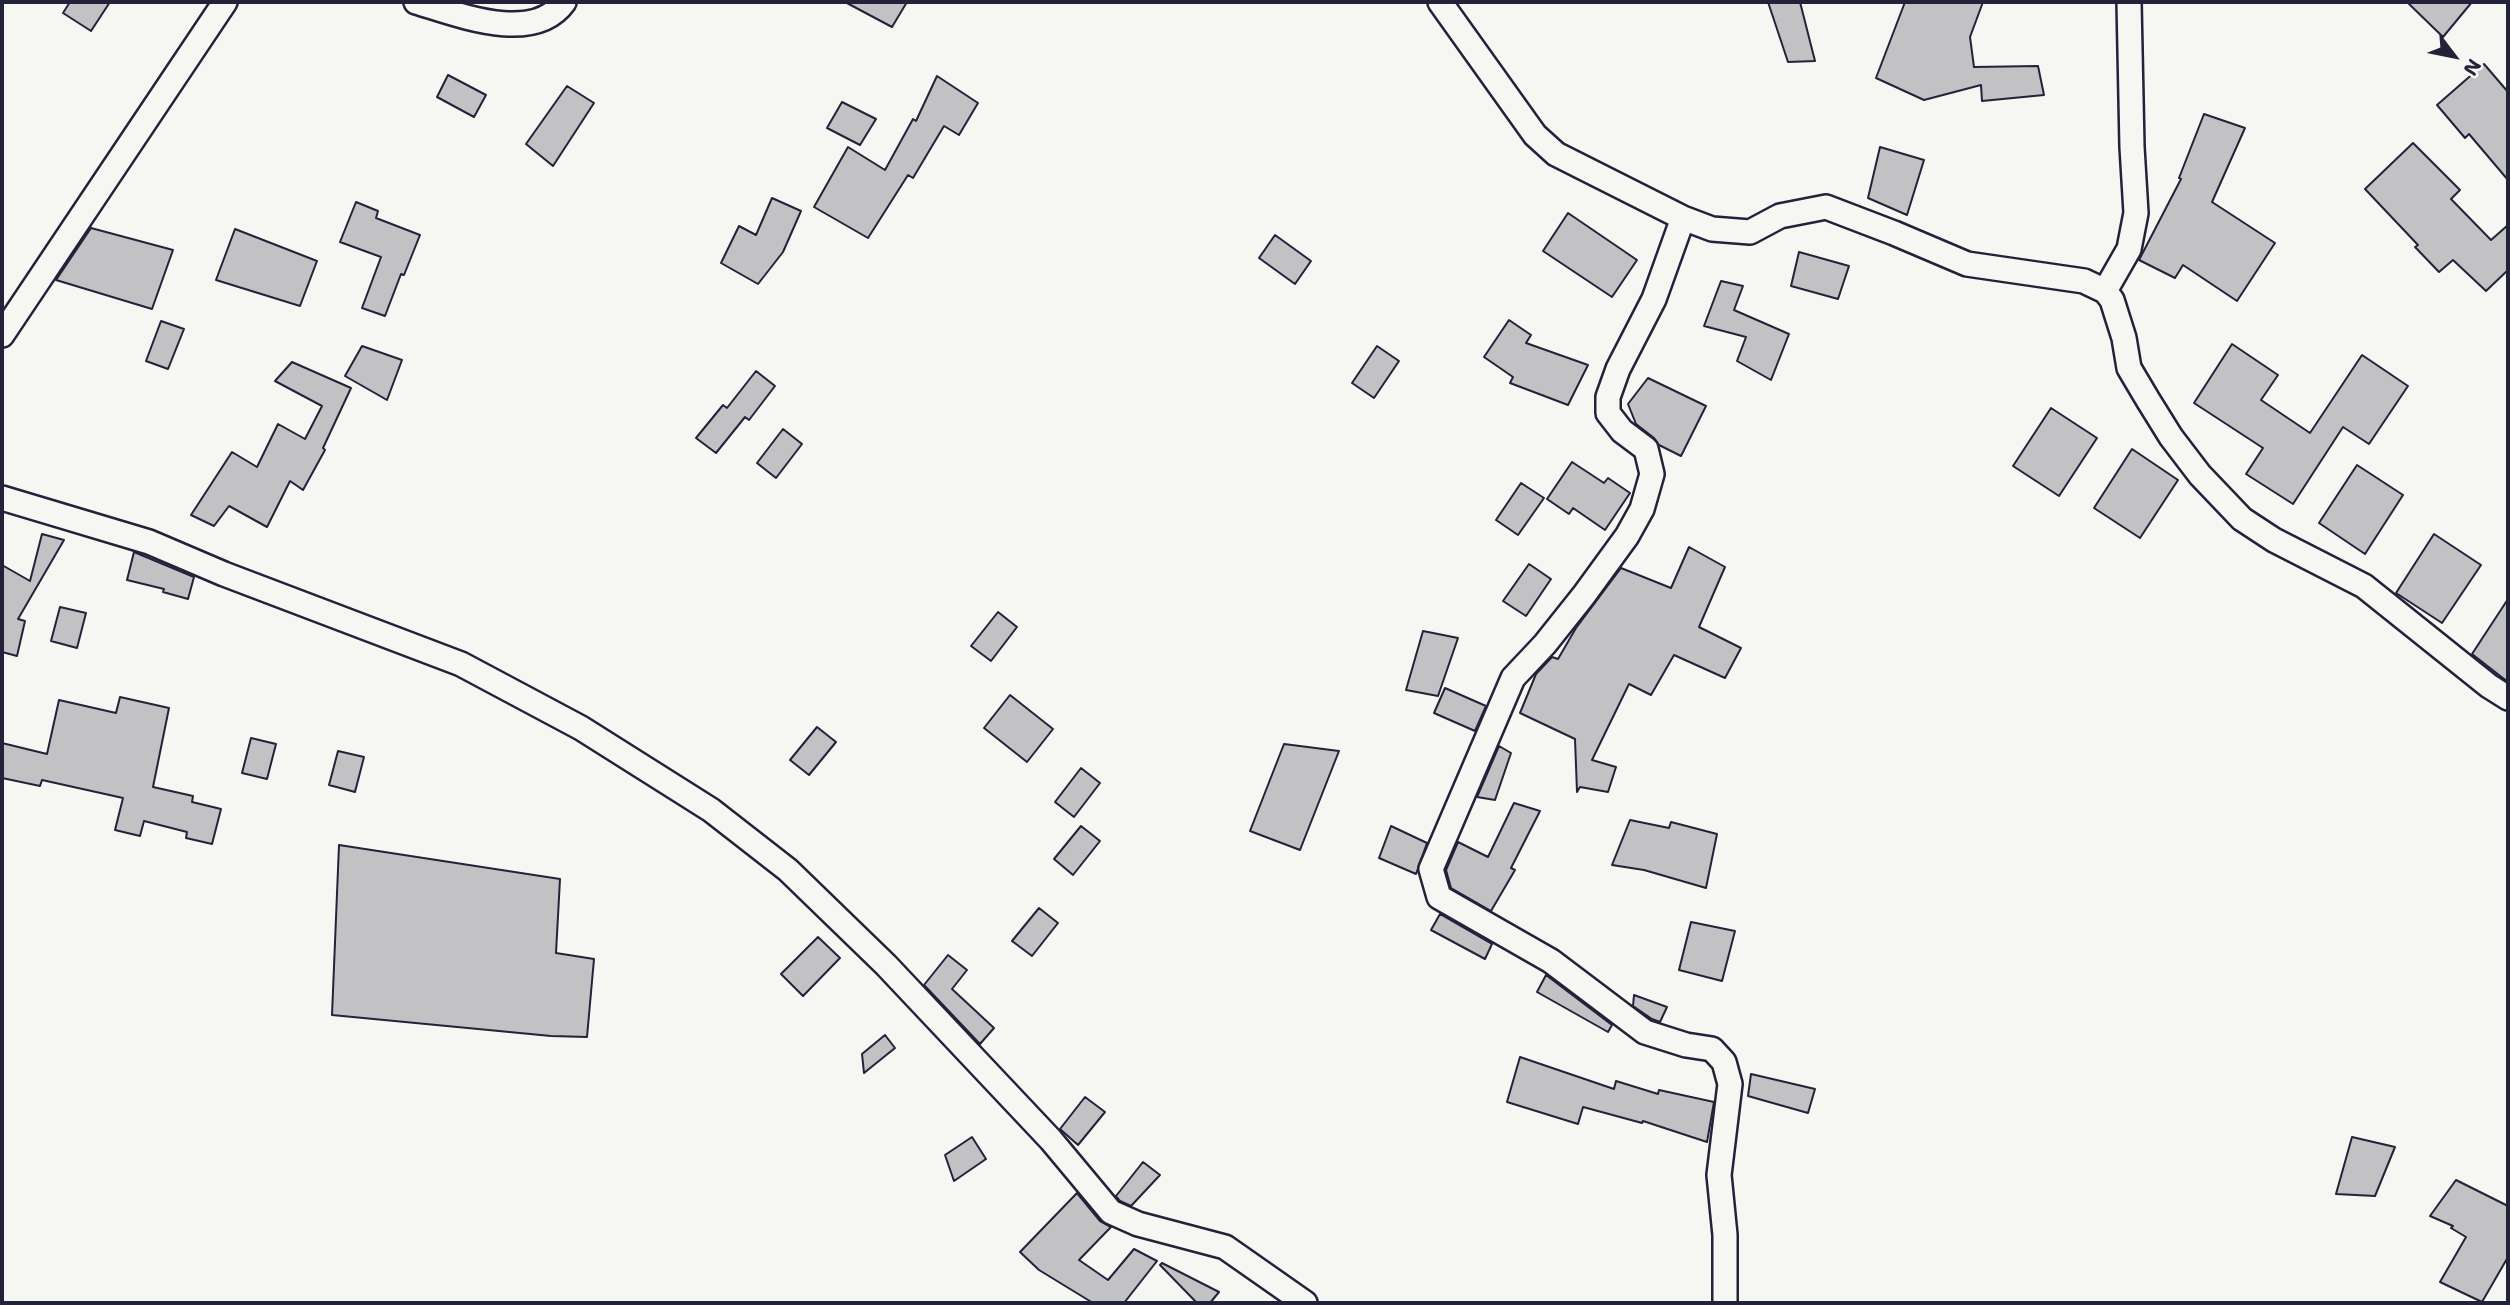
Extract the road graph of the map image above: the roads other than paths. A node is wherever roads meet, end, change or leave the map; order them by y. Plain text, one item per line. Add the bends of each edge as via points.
1 (225, 2) edge
2 (416, 2) edge
3 (564, 2) edge
4 (1440, 2) edge
5 (2129, 2) edge
6 (1684, 218) junction
7 (2105, 291) junction
8 (2, 335) edge
9 (2, 498) edge
10 (2508, 698) edge
11 (1305, 1303) edge
12 (1725, 1303) edge

1 - 8 street
2 - 3 street via 487,23 533,23
4 - 6 street via 1535,135 1556,154
5 - 7 street via 2136,213 2129,249
6 - 7 street via 1712,229 1750,232 1780,216 1826,207 1967,264 2084,282
6 - 12 street via 1654,299 1608,397 1608,413 1646,449 1652,474 1642,509 1584,594 1513,678 1431,869 1439,897 1551,961 1645,1032 1712,1049 1724,1062 1730,1084 1720,1175
7 - 10 street via 2124,338 2129,368 2148,400 2200,475 2242,519 2364,586
9 - 11 street via 149,542 460,664 581,728 710,810 788,870 887,965 1051,1140 1111,1212 1138,1224 1225,1247

